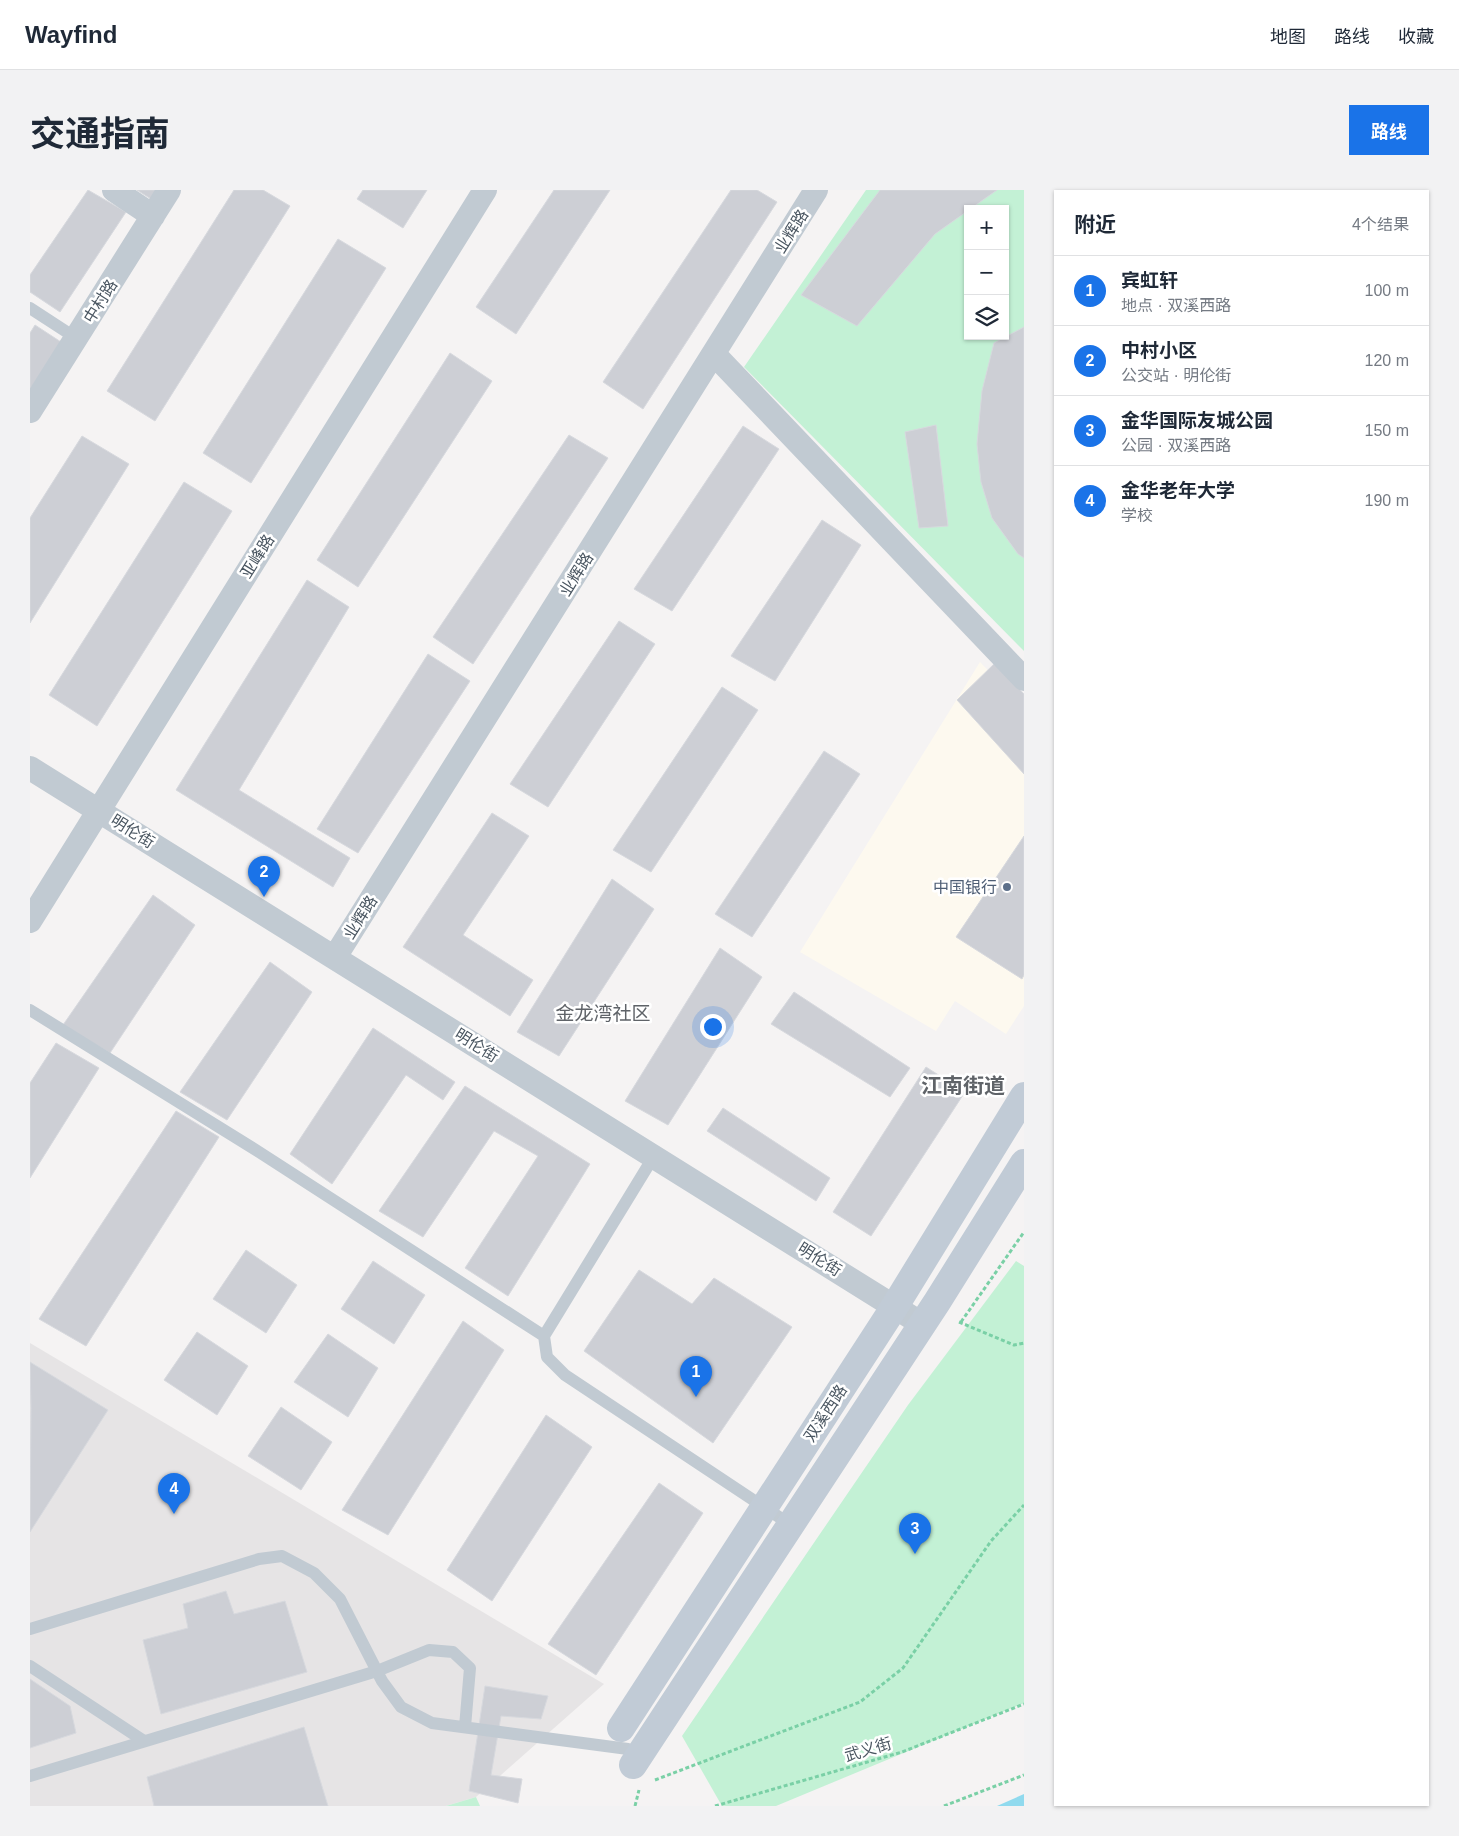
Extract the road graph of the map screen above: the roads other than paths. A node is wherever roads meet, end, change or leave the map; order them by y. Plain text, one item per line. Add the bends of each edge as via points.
1 (114, 190) edge
2 (169, 190) edge
3 (485, 190) edge
4 (816, 190) edge
5 (153, 216) junction
6 (30, 308) edge
7 (76, 338) junction
8 (714, 354) junction
9 (30, 411) edge
10 (1024, 679) edge
11 (30, 768) edge
12 (99, 810) junction
13 (30, 921) edge
14 (334, 957) junction
15 (30, 1010) edge
16 (1024, 1096) edge
17 (654, 1156) junction
18 (1024, 1163) edge
19 (895, 1306) junction
20 (927, 1317) junction
21 (544, 1336) junction
22 (764, 1506) junction
23 (791, 1525) junction
24 (30, 1629) edge
25 (30, 1666) edge
26 (377, 1671) junction
27 (465, 1727) junction
28 (144, 1742) junction
29 (633, 1756) junction
30 (30, 1776) edge

1 - 5 street
2 - 5 street, 中村路
3 - 12 street, 亚峰路
4 - 8 street, 业辉路
5 - 7 street, 中村路
6 - 7 lane
7 - 9 street, 中村路
8 - 10 street
8 - 14 street, 业辉路
11 - 12 street, 明伦街
12 - 13 street, 亚峰路
12 - 14 street, 明伦街
14 - 17 street, 明伦街
15 - 21 lane via 259,1152
16 - 19 main road, 双溪西路
17 - 19 street, 明伦街
17 - 21 lane
18 - 20 main road, 双溪西路
19 - 20 street, 明伦街
19 - 22 main road, 双溪西路
20 - 23 main road, 双溪西路
21 - 22 lane via 548,1357 565,1375
22 - 23 lane
22 - 29 main road, 双溪西路
23 - 29 main road, 双溪西路
24 - 26 lane via 259,1559 282,1556 314,1573 340,1600
25 - 28 lane
26 - 27 lane via 401,1707 432,1723
26 - 27 lane via 429,1650 453,1652 470,1668
26 - 28 lane
27 - 29 lane
28 - 30 lane

